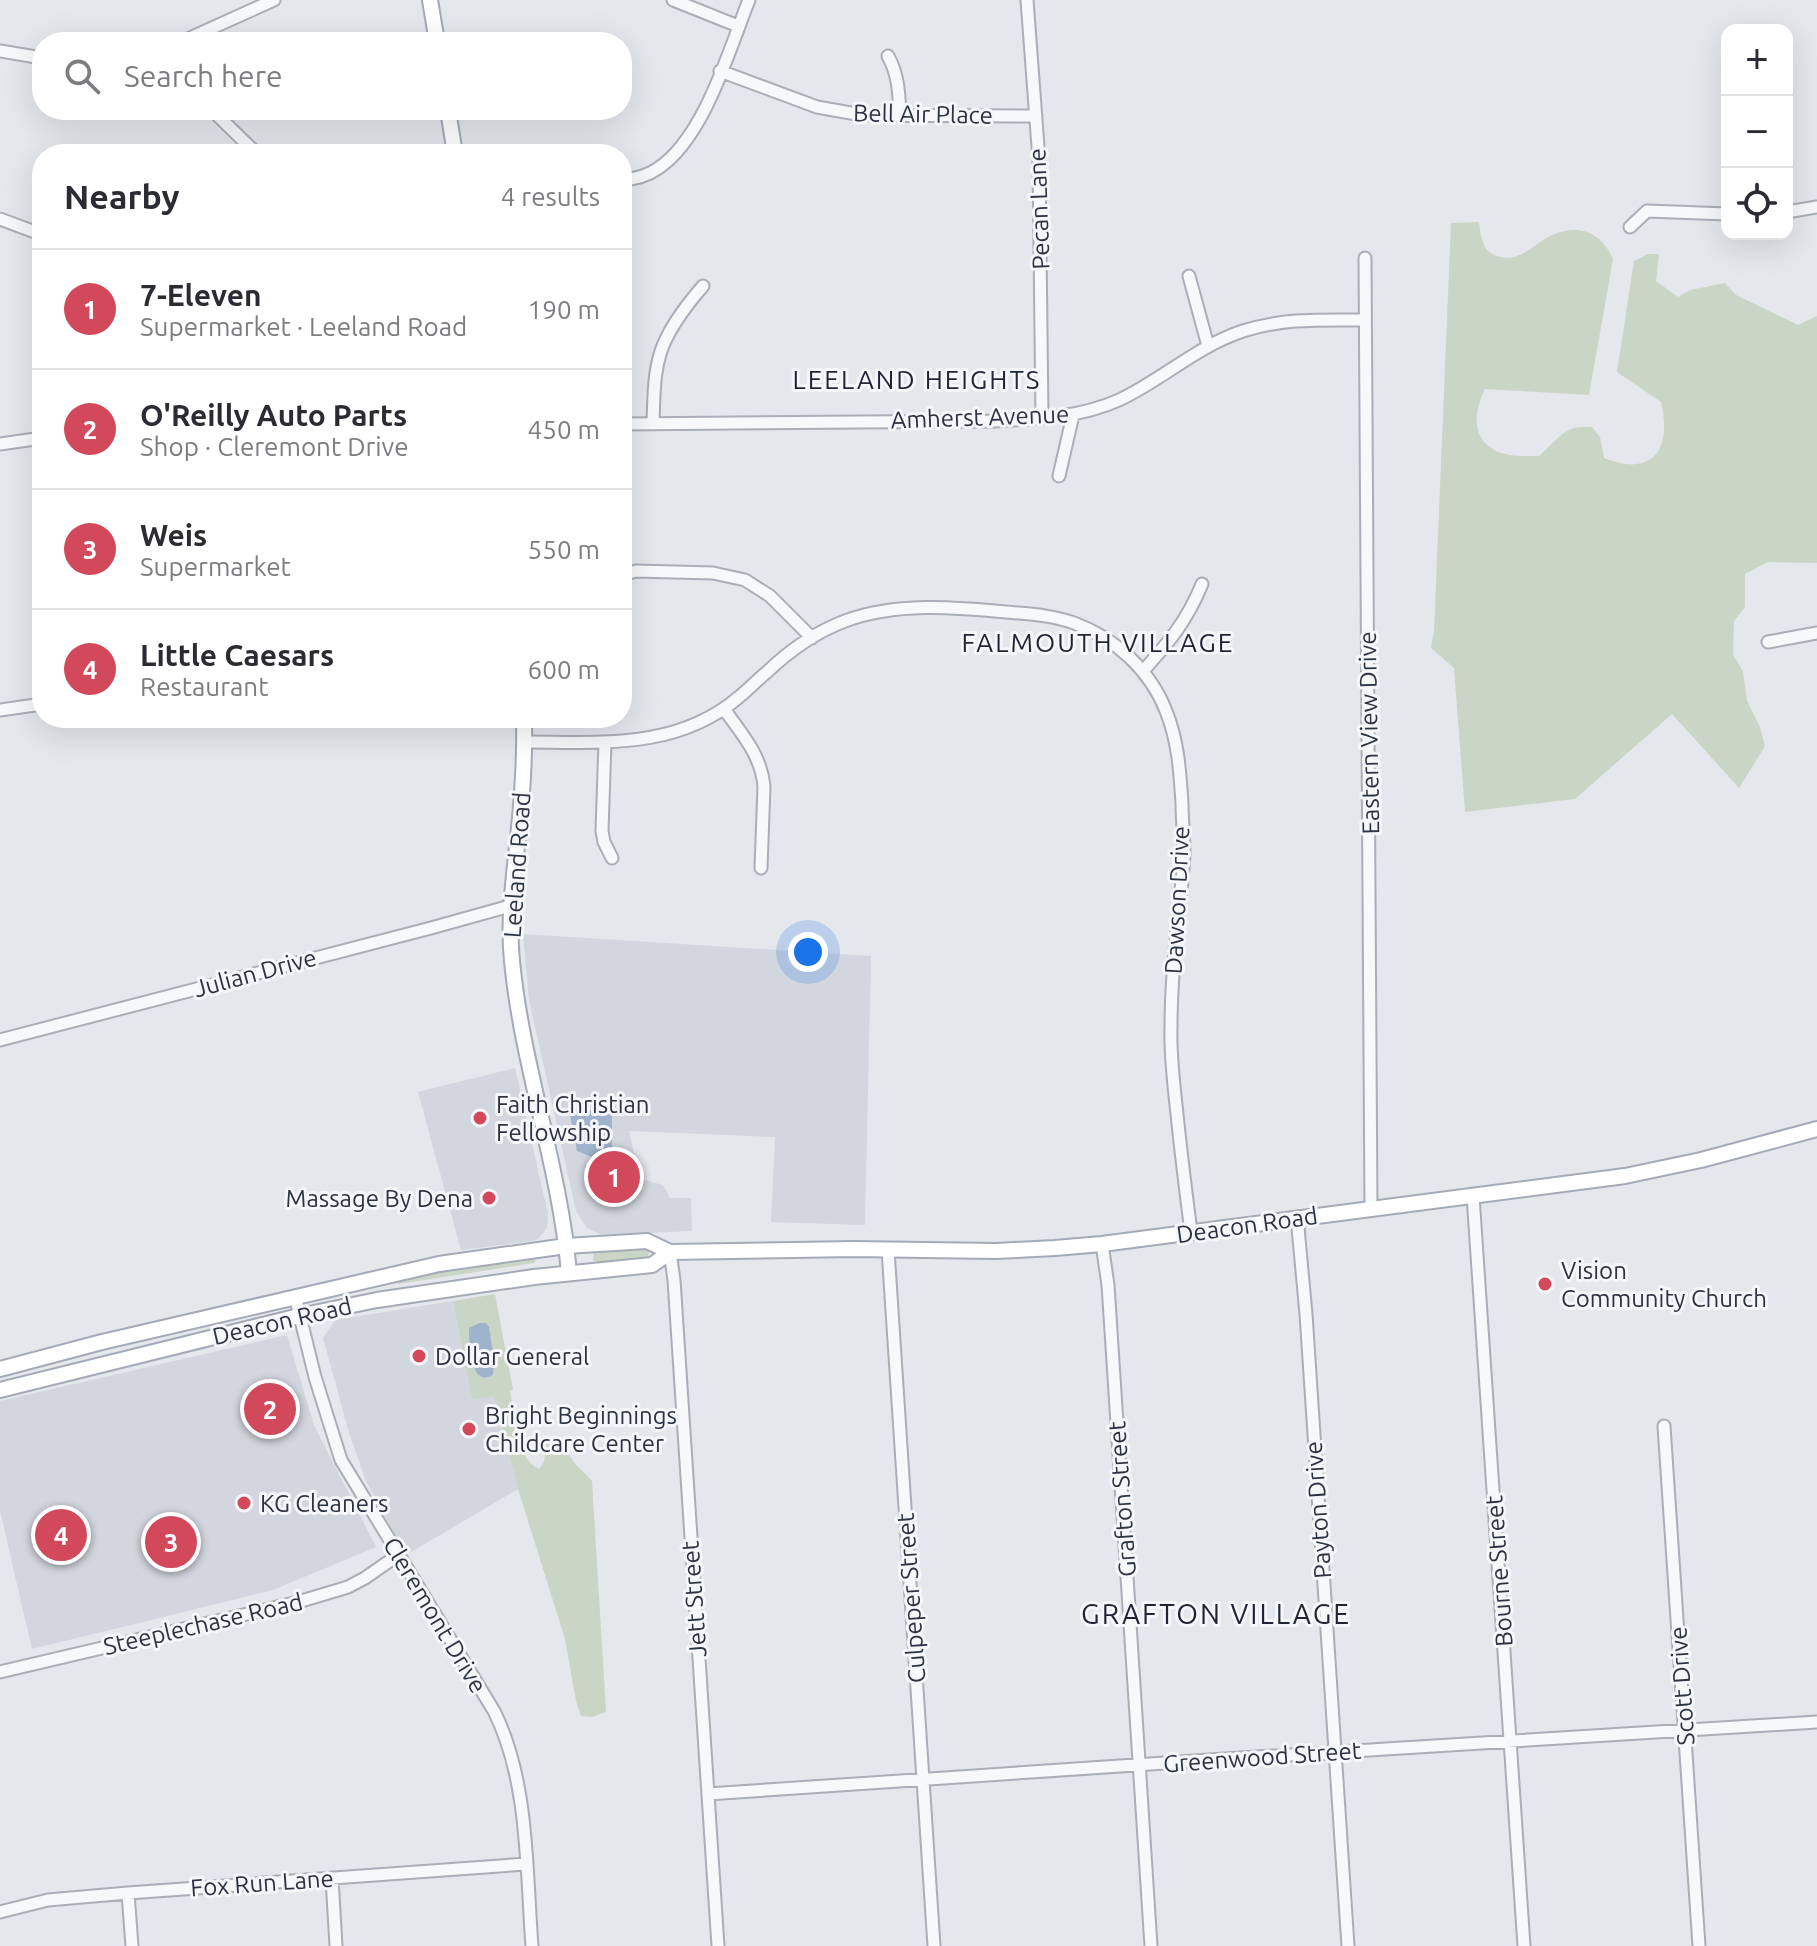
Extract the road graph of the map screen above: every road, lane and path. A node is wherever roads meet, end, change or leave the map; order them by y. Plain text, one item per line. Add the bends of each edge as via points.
1 (274, 0) edge
2 (430, 0) edge
3 (673, 0) edge
4 (749, 0) edge
5 (1027, 0) edge
6 (738, 26) junction
7 (203, 32) edge
8 (435, 32) edge
9 (0, 51) edge
10 (32, 56) edge
11 (888, 56) dead end
12 (720, 71) junction
13 (900, 116) junction
14 (1036, 116) junction
15 (222, 120) edge
16 (450, 120) edge
17 (247, 144) edge
18 (453, 144) edge
19 (632, 178) edge
20 (1817, 207) edge
21 (1793, 211) edge
22 (1721, 214) edge
23 (0, 219) edge
24 (1630, 227) dead end
25 (32, 231) edge
26 (1365, 258) dead end
27 (1189, 276) dead end
28 (703, 286) dead end
29 (1365, 320) junction
30 (1208, 346) junction
31 (1073, 415) junction
32 (1042, 418) junction
33 (632, 424) edge
34 (653, 424) junction
35 (32, 439) edge
36 (0, 444) edge
37 (1059, 476) dead end
38 (632, 572) edge
39 (1202, 584) dead end
40 (1817, 633) edge
41 (812, 638) junction
42 (1768, 642) dead end
43 (1143, 671) junction
44 (32, 705) edge
45 (724, 709) junction
46 (0, 710) edge
47 (524, 728) edge
48 (525, 742) junction
49 (605, 742) junction
50 (612, 858) dead end
51 (761, 868) dead end
52 (510, 906) junction
53 (0, 1040) edge
54 (1817, 1129) edge
55 (1473, 1196) junction
56 (1371, 1208) junction
57 (1297, 1217) junction
58 (1191, 1232) junction
59 (1102, 1244) junction
60 (566, 1246) junction
61 (888, 1250) junction
62 (670, 1252) junction
63 (569, 1273) junction
64 (295, 1296) junction
65 (299, 1316) junction
66 (0, 1369) edge
67 (0, 1390) edge
68 (1664, 1426) dead end
69 (398, 1555) junction
70 (0, 1672) edge
71 (1817, 1722) edge
72 (1684, 1729) junction
73 (1510, 1741) junction
74 (1335, 1753) junction
75 (1140, 1766) junction
76 (923, 1780) junction
77 (708, 1794) junction
78 (526, 1864) junction
79 (332, 1878) junction
80 (128, 1893) junction
81 (0, 1912) edge
82 (132, 1946) edge
83 (336, 1946) edge
84 (532, 1946) edge
85 (718, 1946) edge
86 (934, 1946) edge
87 (1151, 1946) edge
88 (1348, 1946) edge
89 (1524, 1946) edge
90 (1699, 1946) edge

1 - 7 street
2 - 8 main road
3 - 6 street
4 - 6 street
5 - 14 street, Pecan Lane
6 - 12 street
9 - 10 street
11 - 13 street via 899,83
12 - 13 street, Bell Air Place via 817,107
12 - 19 street via 697,124 679,149 658,168
13 - 14 street, Bell Air Place
14 - 32 street, Pecan Lane
15 - 17 street
16 - 18 main road
20 - 21 street
22 - 24 street via 1647,211
23 - 25 street
26 - 29 street, Eastern View Drive
27 - 30 street
28 - 34 street via 666,338 658,363
29 - 30 street, Amherst Avenue via 1281,322
29 - 56 street, Eastern View Drive
30 - 31 street, Amherst Avenue via 1121,399
31 - 32 street, Amherst Avenue
31 - 37 street
32 - 34 street, Amherst Avenue
33 - 34 street, Amherst Avenue
35 - 36 street
38 - 41 street via 713,573 745,580 770,596
39 - 43 street via 1184,622
40 - 42 street
41 - 43 street, Dawson Drive via 848,620 889,611 959,607 1044,615 1093,631
41 - 45 street, Dawson Drive
43 - 58 street, Dawson Drive via 1167,711 1181,781 1184,853 1171,1032
44 - 46 street
45 - 49 street, Dawson Drive via 660,737
45 - 51 street via 763,773
47 - 48 main road, Leeland Road
48 - 49 street, Dawson Drive
48 - 52 main road, Leeland Road
49 - 50 street via 602,831
52 - 53 street, Julian Drive
52 - 60 main road, Leeland Road via 517,1002
54 - 55 main road, Deacon Road via 1672,1167
55 - 56 main road, Deacon Road
55 - 73 street, Bourne Street
56 - 57 main road, Deacon Road
57 - 58 main road, Deacon Road
57 - 74 street, Payton Drive
58 - 59 main road, Deacon Road
59 - 61 main road, Deacon Road via 996,1251
59 - 75 street, Grafton Street
60 - 62 main road, Deacon Road via 647,1241
60 - 63 main road
60 - 64 main road, Deacon Road via 439,1264
61 - 62 main road, Deacon Road
61 - 76 street, Culpeper Street
62 - 63 main road, Deacon Road via 652,1265
62 - 77 street, Jett Street
63 - 65 main road, Deacon Road
64 - 65 street, Cleremont Drive
64 - 66 main road, Deacon Road
65 - 67 main road, Deacon Road
65 - 69 street, Cleremont Drive via 341,1460
68 - 72 street, Scott Drive
69 - 70 street, Steeplechase Road via 334,1592
69 - 78 street, Cleremont Drive via 503,1730 517,1776
71 - 72 street, Greenwood Street
72 - 73 street, Greenwood Street
72 - 90 street, Scott Drive
73 - 74 street, Greenwood Street
73 - 89 street, Bourne Street
74 - 75 street, Greenwood Street
74 - 88 street, Payton Drive
75 - 76 street, Greenwood Street
75 - 87 street, Grafton Street
76 - 77 street, Greenwood Street
76 - 86 street, Culpeper Street
77 - 85 street, Jett Street
78 - 79 street, Fox Run Lane
78 - 84 street, Cleremont Drive
79 - 80 street, Fox Run Lane
79 - 83 street
80 - 81 street, Fox Run Lane via 48,1900
80 - 82 street

